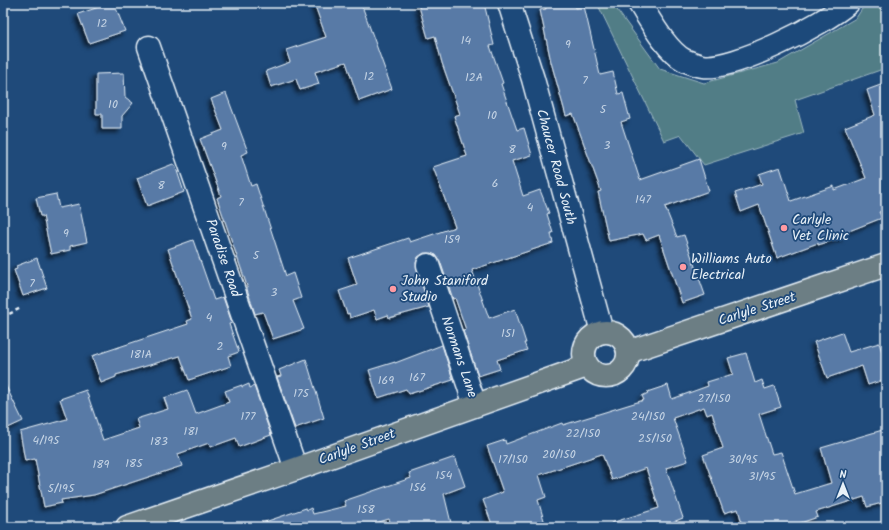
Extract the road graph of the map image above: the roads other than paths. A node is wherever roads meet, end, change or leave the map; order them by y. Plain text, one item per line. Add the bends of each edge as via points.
1 (509, 3) edge
2 (639, 3) edge
3 (848, 3) edge
4 (149, 47) dead end
5 (428, 265) dead end
6 (886, 265) edge
7 (602, 332) junction
8 (628, 352) junction
9 (587, 366) junction
10 (476, 405) junction
11 (296, 470) junction
12 (127, 527) edge

1 - 7 street, Chaucer Road South via 533,79
2 - 3 street via 668,45 683,59 702,66 716,66 773,47 835,14
4 - 11 street, Paradise Road
5 - 10 street, Normans Lane
6 - 8 main road, Carlyle Street
7 - 8 main road via 609,332 622,338
7 - 9 main road via 595,335 586,345 584,359
8 - 9 main road via 625,366 613,375 599,375
9 - 10 main road, Carlyle Street
10 - 11 main road, Carlyle Street
11 - 12 main road, Carlyle Street

